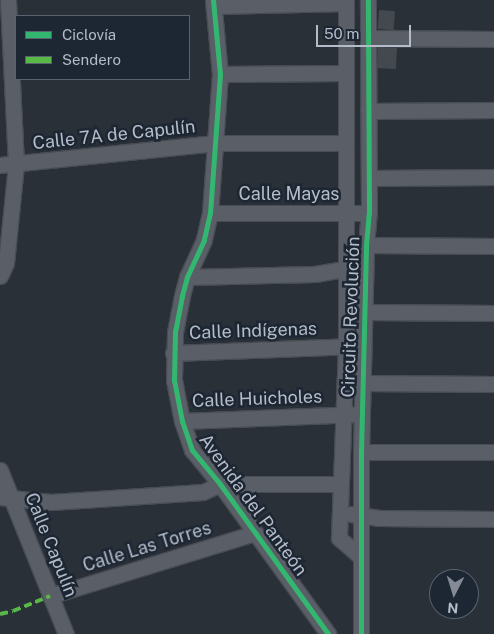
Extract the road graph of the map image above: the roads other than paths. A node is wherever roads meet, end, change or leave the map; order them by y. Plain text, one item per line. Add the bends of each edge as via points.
1 (8, 0) edge
2 (368, 0) edge
3 (346, 2) edge
4 (214, 3) edge
5 (368, 38) junction
6 (494, 39) edge
7 (345, 73) junction
8 (220, 74) junction
9 (494, 110) edge
10 (368, 111) junction
11 (216, 143) junction
12 (346, 143) junction
13 (16, 164) junction
14 (0, 165) edge
15 (494, 177) edge
16 (369, 178) junction
17 (346, 212) junction
18 (210, 213) junction
19 (369, 213) junction
20 (366, 246) junction
21 (494, 246) edge
22 (366, 265) junction
23 (344, 269) junction
24 (0, 276) edge
25 (187, 277) junction
26 (366, 312) junction
27 (494, 313) edge
28 (346, 346) junction
29 (364, 346) junction
30 (173, 353) junction
31 (364, 383) junction
32 (494, 384) edge
33 (343, 414) junction
34 (362, 414) junction
35 (182, 421) junction
36 (362, 452) junction
37 (494, 452) edge
38 (0, 470) edge
39 (220, 484) junction
40 (341, 484) junction
41 (6, 496) edge
42 (340, 512) junction
43 (361, 514) junction
44 (494, 519) edge
45 (255, 534) junction
46 (360, 556) junction
47 (50, 596) junction
48 (66, 634) edge
49 (328, 634) edge
50 (361, 634) edge

1 - 13 street
2 - 5 street, Circuito Revolución
3 - 4 street
3 - 7 street, Circuito Revolución
4 - 8 street, Avenida del Panteón
5 - 6 street
5 - 10 street, Circuito Revolución
7 - 8 street
7 - 12 street, Circuito Revolución
8 - 11 street, Avenida del Panteón
9 - 10 street
10 - 16 street, Circuito Revolución
11 - 12 street, Calle 7A de Capulín
11 - 13 street, Calle 7A de Capulín
11 - 18 street, Avenida del Panteón
12 - 17 street, Circuito Revolución
13 - 14 street, Calle 7A de Capulín
13 - 24 street via 6,263
15 - 16 street
16 - 19 street, Circuito Revolución
17 - 18 street, Calle Mayas
17 - 19 street, Calle Mayas
17 - 23 street, Circuito Revolución
18 - 25 street, Avenida del Panteón via 204,240
19 - 20 street, Circuito Revolución
20 - 21 street
20 - 22 street, Circuito Revolución
22 - 23 street
22 - 26 street, Circuito Revolución
23 - 25 street via 315,274
23 - 28 street, Circuito Revolución
25 - 30 street, Avenida del Panteón
26 - 27 street
26 - 29 street, Circuito Revolución
28 - 29 street, Calle Indígenas
28 - 30 street, Calle Indígenas
28 - 33 street, Circuito Revolución
29 - 31 street, Circuito Revolución
30 - 35 street, Avenida del Panteón via 174,380
31 - 32 street
31 - 34 street, Circuito Revolución
33 - 34 street, Calle Huicholes
33 - 35 street, Calle Huicholes
33 - 40 street, Circuito Revolución
34 - 36 street, Circuito Revolución
35 - 39 street, Avenida del Panteón via 192,450
36 - 37 street
36 - 43 street, Circuito Revolución
38 - 41 street, Calle Capulín
39 - 40 street
39 - 41 street via 203,492 150,497 52,502
39 - 45 street, Avenida del Panteón
40 - 42 street, Circuito Revolución
41 - 47 street, Calle Capulín
42 - 43 street
42 - 46 street, Circuito Revolución via 339,538
43 - 44 street via 378,518
43 - 46 street, Circuito Revolución
45 - 47 street, Calle Las Torres
45 - 49 street, Avenida del Panteón
46 - 50 street, Circuito Revolución
47 - 48 street, Calle Capulín

